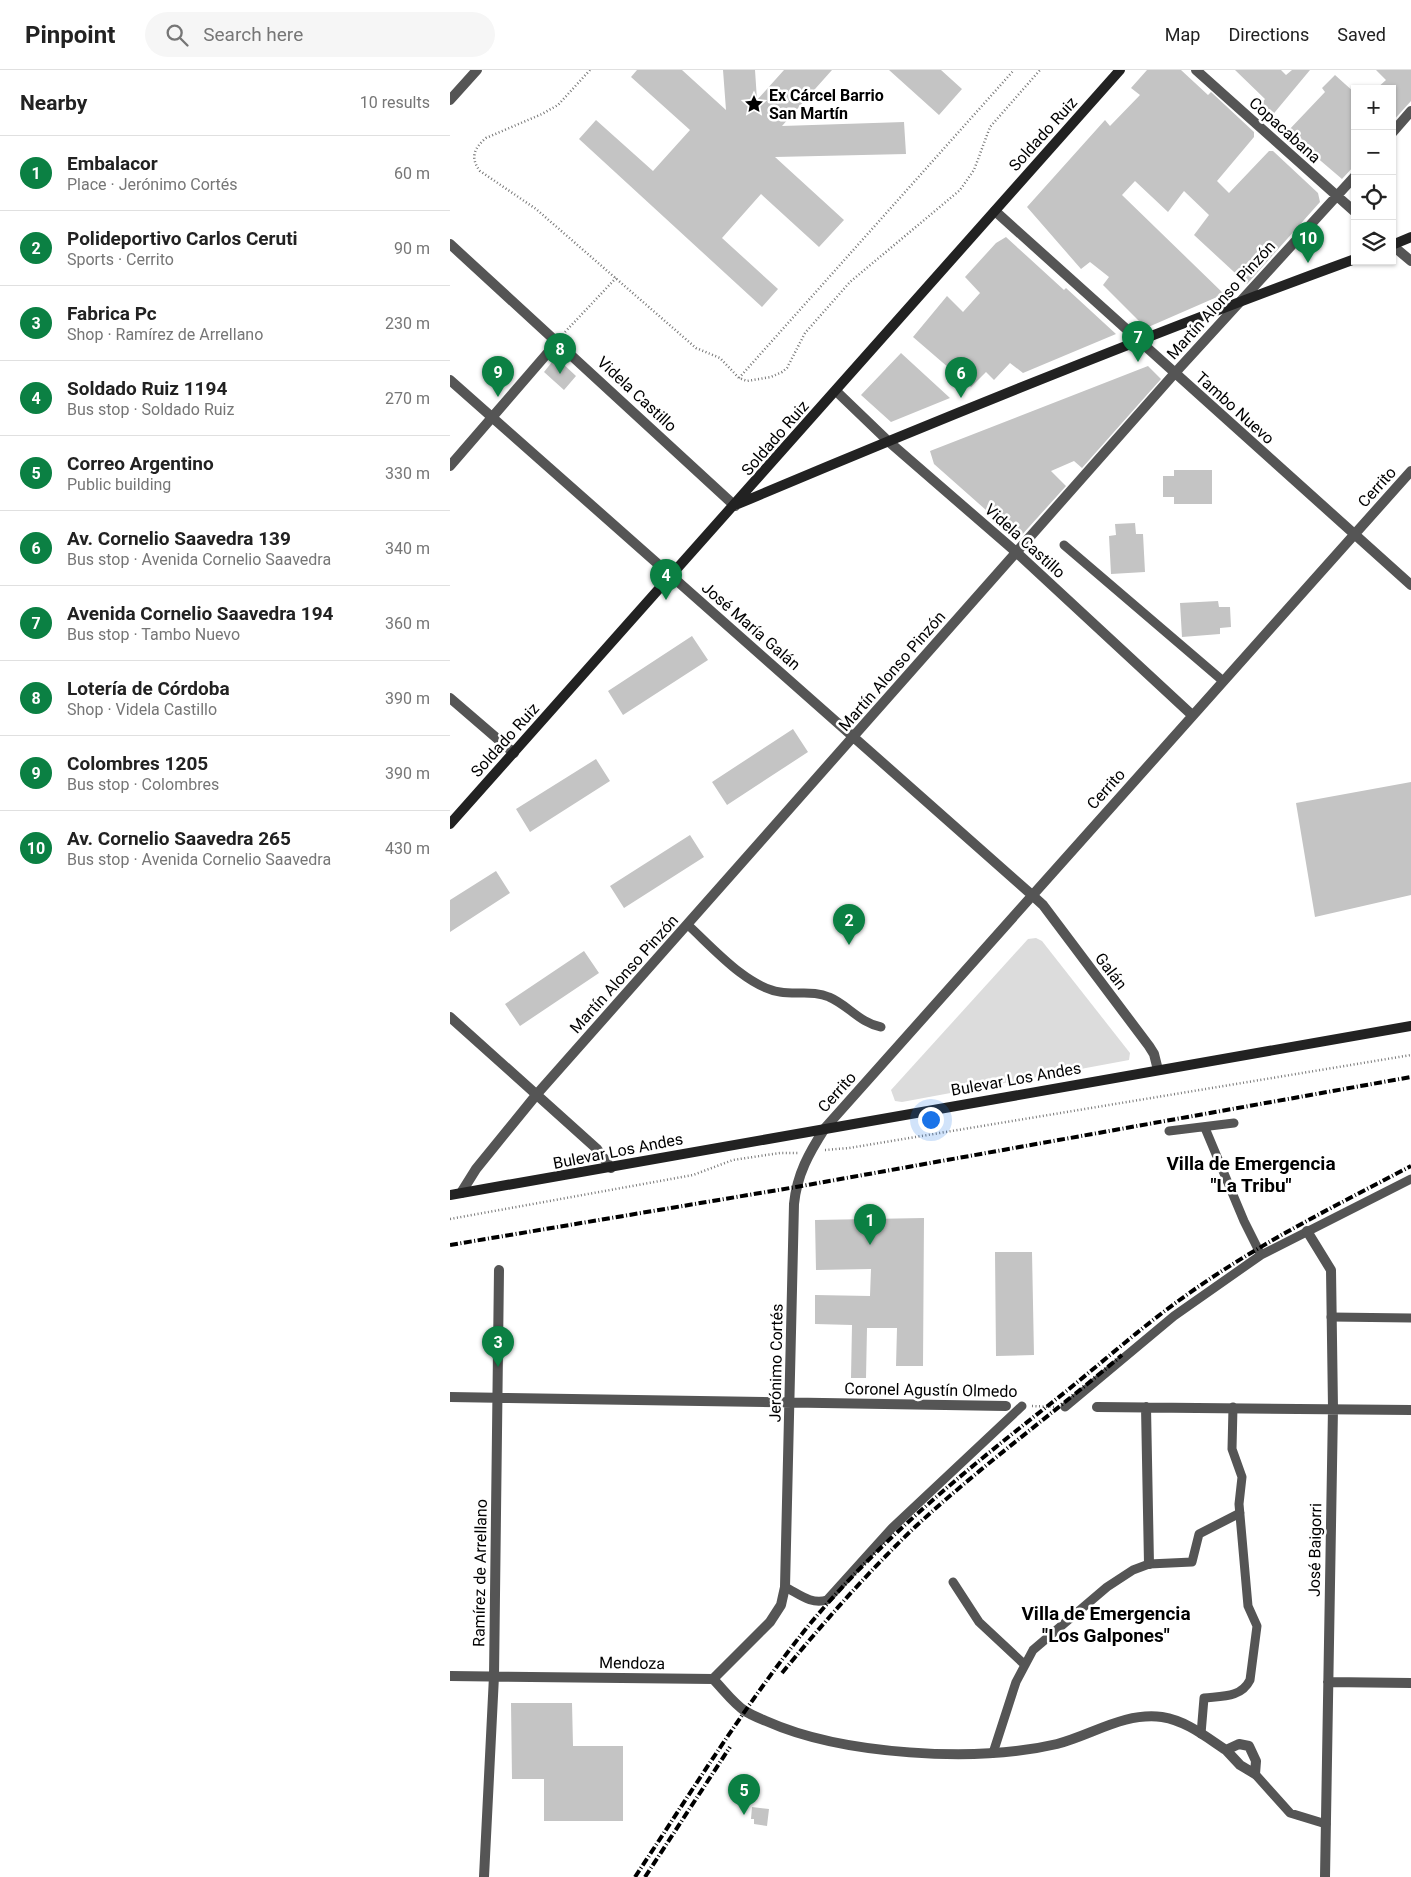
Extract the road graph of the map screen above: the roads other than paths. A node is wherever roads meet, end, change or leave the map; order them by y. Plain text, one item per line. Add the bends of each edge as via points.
1 (1120, 70) edge
2 (1196, 70) edge
3 (472, 72) edge
4 (450, 100) edge
5 (1411, 111) edge
6 (1395, 130) edge
7 (1351, 180) edge
8 (1336, 197) junction
9 (1351, 209) edge
10 (995, 211) junction
11 (1411, 238) edge
12 (450, 244) edge
13 (1396, 244) edge
14 (1396, 248) edge
15 (1351, 260) edge
16 (1411, 261) edge
17 (1241, 301) junction
18 (558, 341) junction
19 (1139, 342) junction
20 (1174, 374) junction
21 (450, 380) edge
22 (836, 392) junction
23 (493, 419) junction
24 (888, 441) junction
25 (450, 466) edge
26 (1411, 471) edge
27 (735, 506) junction
28 (1355, 534) junction
29 (1064, 545) dead end
30 (1016, 552) junction
31 (671, 576) junction
32 (1411, 585) edge
33 (1222, 681) junction
34 (450, 698) edge
35 (1192, 714) junction
36 (854, 736) junction
37 (514, 753) junction
38 (450, 824) edge
39 (1032, 895) junction
40 (688, 926) junction
41 (450, 1017) edge
42 (1411, 1026) edge
43 (881, 1027) dead end
44 (1158, 1070) junction
45 (537, 1094) junction
46 (1234, 1123) dead end
47 (825, 1128) junction
48 (1205, 1128) junction
49 (1169, 1131) dead end
50 (610, 1168) junction
51 (1411, 1179) edge
52 (461, 1193) junction
53 (450, 1195) edge
54 (1307, 1231) junction
55 (1261, 1255) junction
56 (500, 1270) dead end
57 (1331, 1317) junction
58 (1411, 1318) edge
59 (450, 1397) edge
60 (498, 1398) junction
61 (790, 1402) junction
62 (1006, 1406) dead end
63 (1022, 1406) road end
64 (1146, 1406) junction
65 (1065, 1407) road end
66 (1097, 1407) dead end
67 (1233, 1407) junction
68 (1333, 1408) junction
69 (1411, 1410) edge
70 (1240, 1513) junction
71 (1149, 1564) junction
72 (953, 1582) dead end
73 (785, 1587) junction
74 (1025, 1665) junction
75 (450, 1676) edge
76 (494, 1676) junction
77 (713, 1679) junction
78 (1328, 1682) junction
79 (1411, 1683) edge
80 (1201, 1734) junction
81 (1226, 1750) junction
82 (993, 1752) junction
83 (1255, 1774) junction
84 (1326, 1824) junction
85 (484, 1877) edge
86 (1325, 1877) edge

1 - 10 main road, Soldado Ruiz
2 - 8 street, Copacabana
3 - 4 street
5 - 6 street
7 - 8 street, Martín Alonso Pinzón
8 - 9 street, Copacabana
8 - 17 street, Martín Alonso Pinzón
10 - 19 street, Tambo Nuevo
10 - 22 main road, Soldado Ruiz
11 - 13 main road
12 - 18 street, Videla Castillo
14 - 16 street
15 - 17 main road
17 - 19 main road
17 - 20 street, Martín Alonso Pinzón
18 - 23 street
18 - 27 street, Videla Castillo
19 - 20 street, Tambo Nuevo
19 - 24 main road
20 - 28 street, Tambo Nuevo
20 - 30 street, Martín Alonso Pinzón
21 - 23 street, José María Galán
22 - 24 street, Videla Castillo
22 - 27 main road, Soldado Ruiz
23 - 25 street
23 - 31 street, José María Galán
24 - 27 main road
24 - 30 street, Videla Castillo
26 - 28 street, Cerrito
27 - 31 main road, Soldado Ruiz
28 - 32 street, Tambo Nuevo
28 - 33 street, Cerrito
29 - 33 lane
30 - 35 street, Videla Castillo
30 - 36 street, Martín Alonso Pinzón
31 - 36 street, José María Galán
31 - 37 main road, Soldado Ruiz
33 - 35 street, Cerrito
34 - 37 street
35 - 39 street, Cerrito
36 - 39 street, José María Galán
36 - 40 street, Martín Alonso Pinzón
37 - 38 main road, Soldado Ruiz
39 - 44 street, Galán via 1149,1046
39 - 47 street, Cerrito
40 - 43 lane via 754,983 779,992 818,992 871,1025
40 - 45 street, Martín Alonso Pinzón
41 - 45 street
42 - 44 main road, Bulevar Los Andes
44 - 47 main road, Bulevar Los Andes
45 - 50 street via 597,1149
45 - 52 street, Martín Alonso Pinzón via 476,1169
46 - 48 lane
47 - 50 main road, Bulevar Los Andes
47 - 61 street, Jerónimo Cortés via 799,1174 794,1204
48 - 49 lane
48 - 55 lane
50 - 52 main road, Bulevar Los Andes
51 - 54 lane
52 - 53 main road, Bulevar Los Andes
54 - 55 lane
54 - 57 street, José Baigorri via 1331,1270
55 - 65 lane via 1174,1316
56 - 60 street, Ramírez de Arrellano
57 - 58 lane
57 - 68 street, José Baigorri
59 - 60 street, Coronel Agustín Olmedo
60 - 61 street, Coronel Agustín Olmedo
60 - 76 street, Ramírez de Arrellano
61 - 62 street, Coronel Agustín Olmedo
61 - 73 street, Jerónimo Cortés
63 - 73 lane via 892,1528 827,1600 818,1603
64 - 66 street
64 - 67 street
64 - 71 street
67 - 68 street
67 - 70 lane via 1232,1449 1242,1477
68 - 69 street
68 - 78 street, José Baigorri
70 - 71 lane via 1198,1534 1192,1562
70 - 80 lane via 1248,1606 1257,1626 1250,1680 1246,1688 1235,1695 1204,1698
71 - 74 lane via 1132,1570 1107,1587 1032,1650
72 - 74 lane via 979,1622
73 - 77 street, Jerónimo Cortés via 781,1605 770,1622
74 - 82 lane via 1016,1682
75 - 76 street, Mendoza
76 - 77 street, Mendoza
76 - 85 street, Ramírez de Arrellano
77 - 82 street via 745,1712 787,1730 832,1743 908,1752
78 - 79 street
78 - 84 street, José Baigorri
80 - 81 street
80 - 82 street via 1181,1721 1161,1717 1128,1719 1058,1744
81 - 83 street via 1240,1765
81 - 83 street via 1239,1744 1249,1746 1256,1761
83 - 84 lane via 1290,1813
84 - 86 street, José Baigorri

